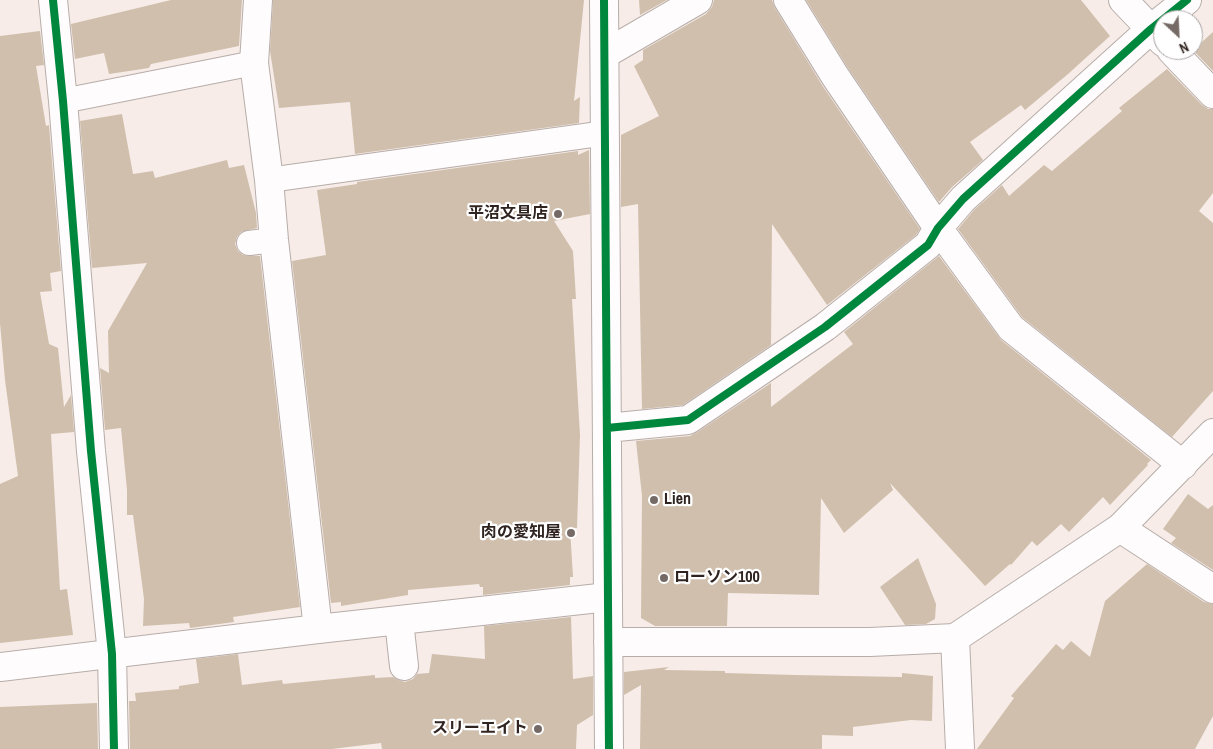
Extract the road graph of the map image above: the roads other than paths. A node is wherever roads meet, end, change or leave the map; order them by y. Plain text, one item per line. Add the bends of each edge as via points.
1 (52, 0) edge
2 (258, 0) edge
3 (604, 0) edge
4 (698, 0) edge
5 (788, 0) edge
6 (1124, 0) edge
7 (1187, 0) edge
8 (1179, 10) edge
9 (1153, 32) edge
10 (1153, 39) edge
11 (605, 54) junction
12 (1181, 60) edge
13 (254, 62) junction
14 (1213, 94) edge
15 (63, 101) junction
16 (606, 133) junction
17 (270, 180) junction
18 (938, 228) junction
19 (607, 428) junction
20 (1210, 441) edge
21 (1183, 465) junction
22 (1120, 528) junction
23 (1213, 589) edge
24 (608, 597) junction
25 (400, 621) junction
26 (318, 629) junction
27 (955, 638) junction
28 (608, 642) junction
29 (112, 654) junction
30 (404, 666) dead end
31 (0, 667) edge
32 (114, 749) edge
33 (609, 749) edge
34 (960, 749) edge

1 - 15 street
2 - 13 street
3 - 11 street
4 - 11 street
5 - 18 street via 835,76
6 - 9 street
7 - 8 street
10 - 18 street via 962,199
11 - 16 street
12 - 14 street
13 - 15 lane
13 - 17 street
15 - 29 street via 91,451
16 - 17 lane
16 - 19 street
17 - 26 street via 262,242
18 - 19 street via 928,245 825,327 688,420
18 - 21 street via 1011,328
19 - 24 street
20 - 21 street
21 - 22 street
22 - 23 street
22 - 27 street
24 - 25 street
24 - 28 street
25 - 26 street
25 - 30 street
26 - 29 street
27 - 28 street via 860,642
27 - 34 street
28 - 33 street
29 - 31 street
29 - 32 street

